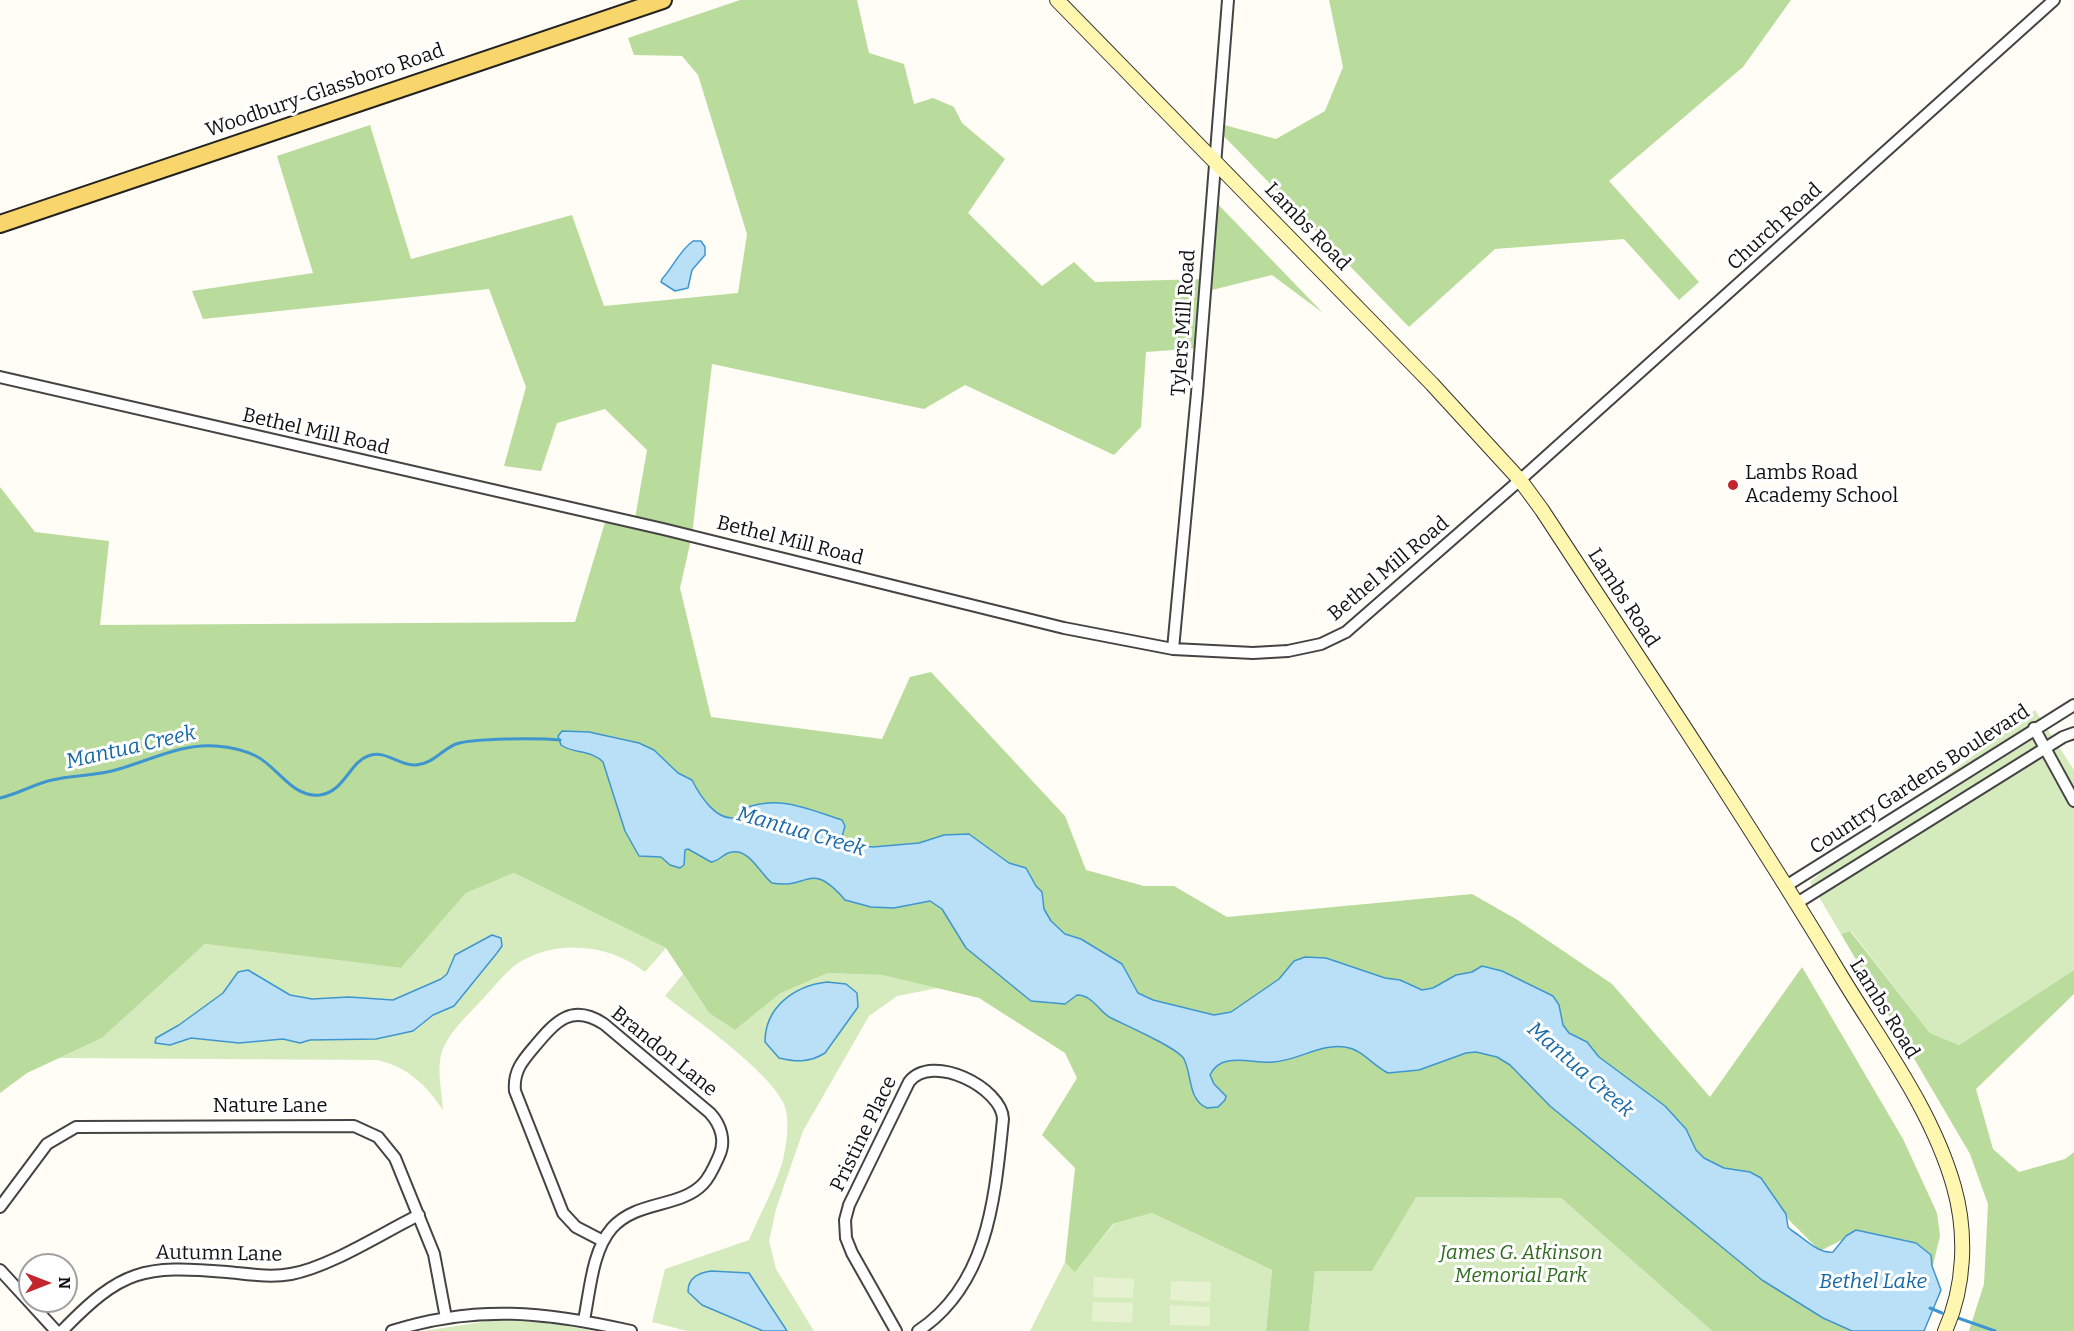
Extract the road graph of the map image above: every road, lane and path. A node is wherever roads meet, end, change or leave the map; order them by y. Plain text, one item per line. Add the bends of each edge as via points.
1 (663, 0) edge
2 (1057, 0) edge
3 (1228, 0) edge
4 (2054, 0) edge
5 (1216, 161) junction
6 (0, 224) edge
7 (0, 377) edge
8 (1520, 480) junction
9 (1173, 649) junction
10 (2074, 705) edge
11 (2034, 728) junction
12 (2074, 733) edge
13 (2045, 748) junction
14 (2074, 801) edge
15 (1786, 886) junction
16 (1797, 903) junction
17 (0, 1207) edge
18 (419, 1215) junction
19 (603, 1241) junction
20 (0, 1270) edge
21 (446, 1318) junction
22 (584, 1320) junction
23 (56, 1331) edge
24 (62, 1331) edge
25 (392, 1331) edge
26 (631, 1331) edge
27 (896, 1331) edge
28 (918, 1331) edge
29 (1945, 1331) edge

1 - 6 main road, Woodbury-Glassboro Road
2 - 5 main road, Lambs Road
3 - 5 street, Tylers Mill Road
4 - 8 street, Church Road
5 - 8 main road, Lambs Road
5 - 9 street, Tylers Mill Road
7 - 9 street, Bethel Mill Road via 663,529 1064,628
8 - 9 street, Bethel Mill Road via 1346,632 1321,644 1288,651
8 - 15 main road, Lambs Road
10 - 11 street, Country Gardens Boulevard
11 - 13 street
11 - 15 street, Country Gardens Boulevard
12 - 13 street, Country Gardens Boulevard
13 - 14 street
13 - 16 street, Country Gardens Boulevard
15 - 16 main road, Lambs Road
16 - 29 main road, Lambs Road via 1917,1099 1943,1154 1961,1220 1963,1250 1958,1287
17 - 18 street, Nature Lane via 47,1144 76,1127 344,1124 364,1129 388,1147
18 - 21 street, Nature Lane via 436,1262
18 - 24 street, Autumn Lane via 322,1263 288,1274 167,1268 135,1274 104,1291
19 - 19 street, Brandon Lane via 614,1226 634,1211 689,1193 703,1184 720,1153 722,1136 710,1113 614,1033 592,1017 576,1015 555,1023 522,1061 515,1091 563,1213 576,1227
19 - 22 street, Brandon Lane
20 - 23 street
21 - 22 street via 511,1312
21 - 25 street
22 - 26 street
27 - 28 street, Pristine Place via 849,1246 846,1215 909,1082 919,1073 935,1069 951,1072 991,1094 1000,1105 1003,1119 987,1228 978,1259 951,1302

